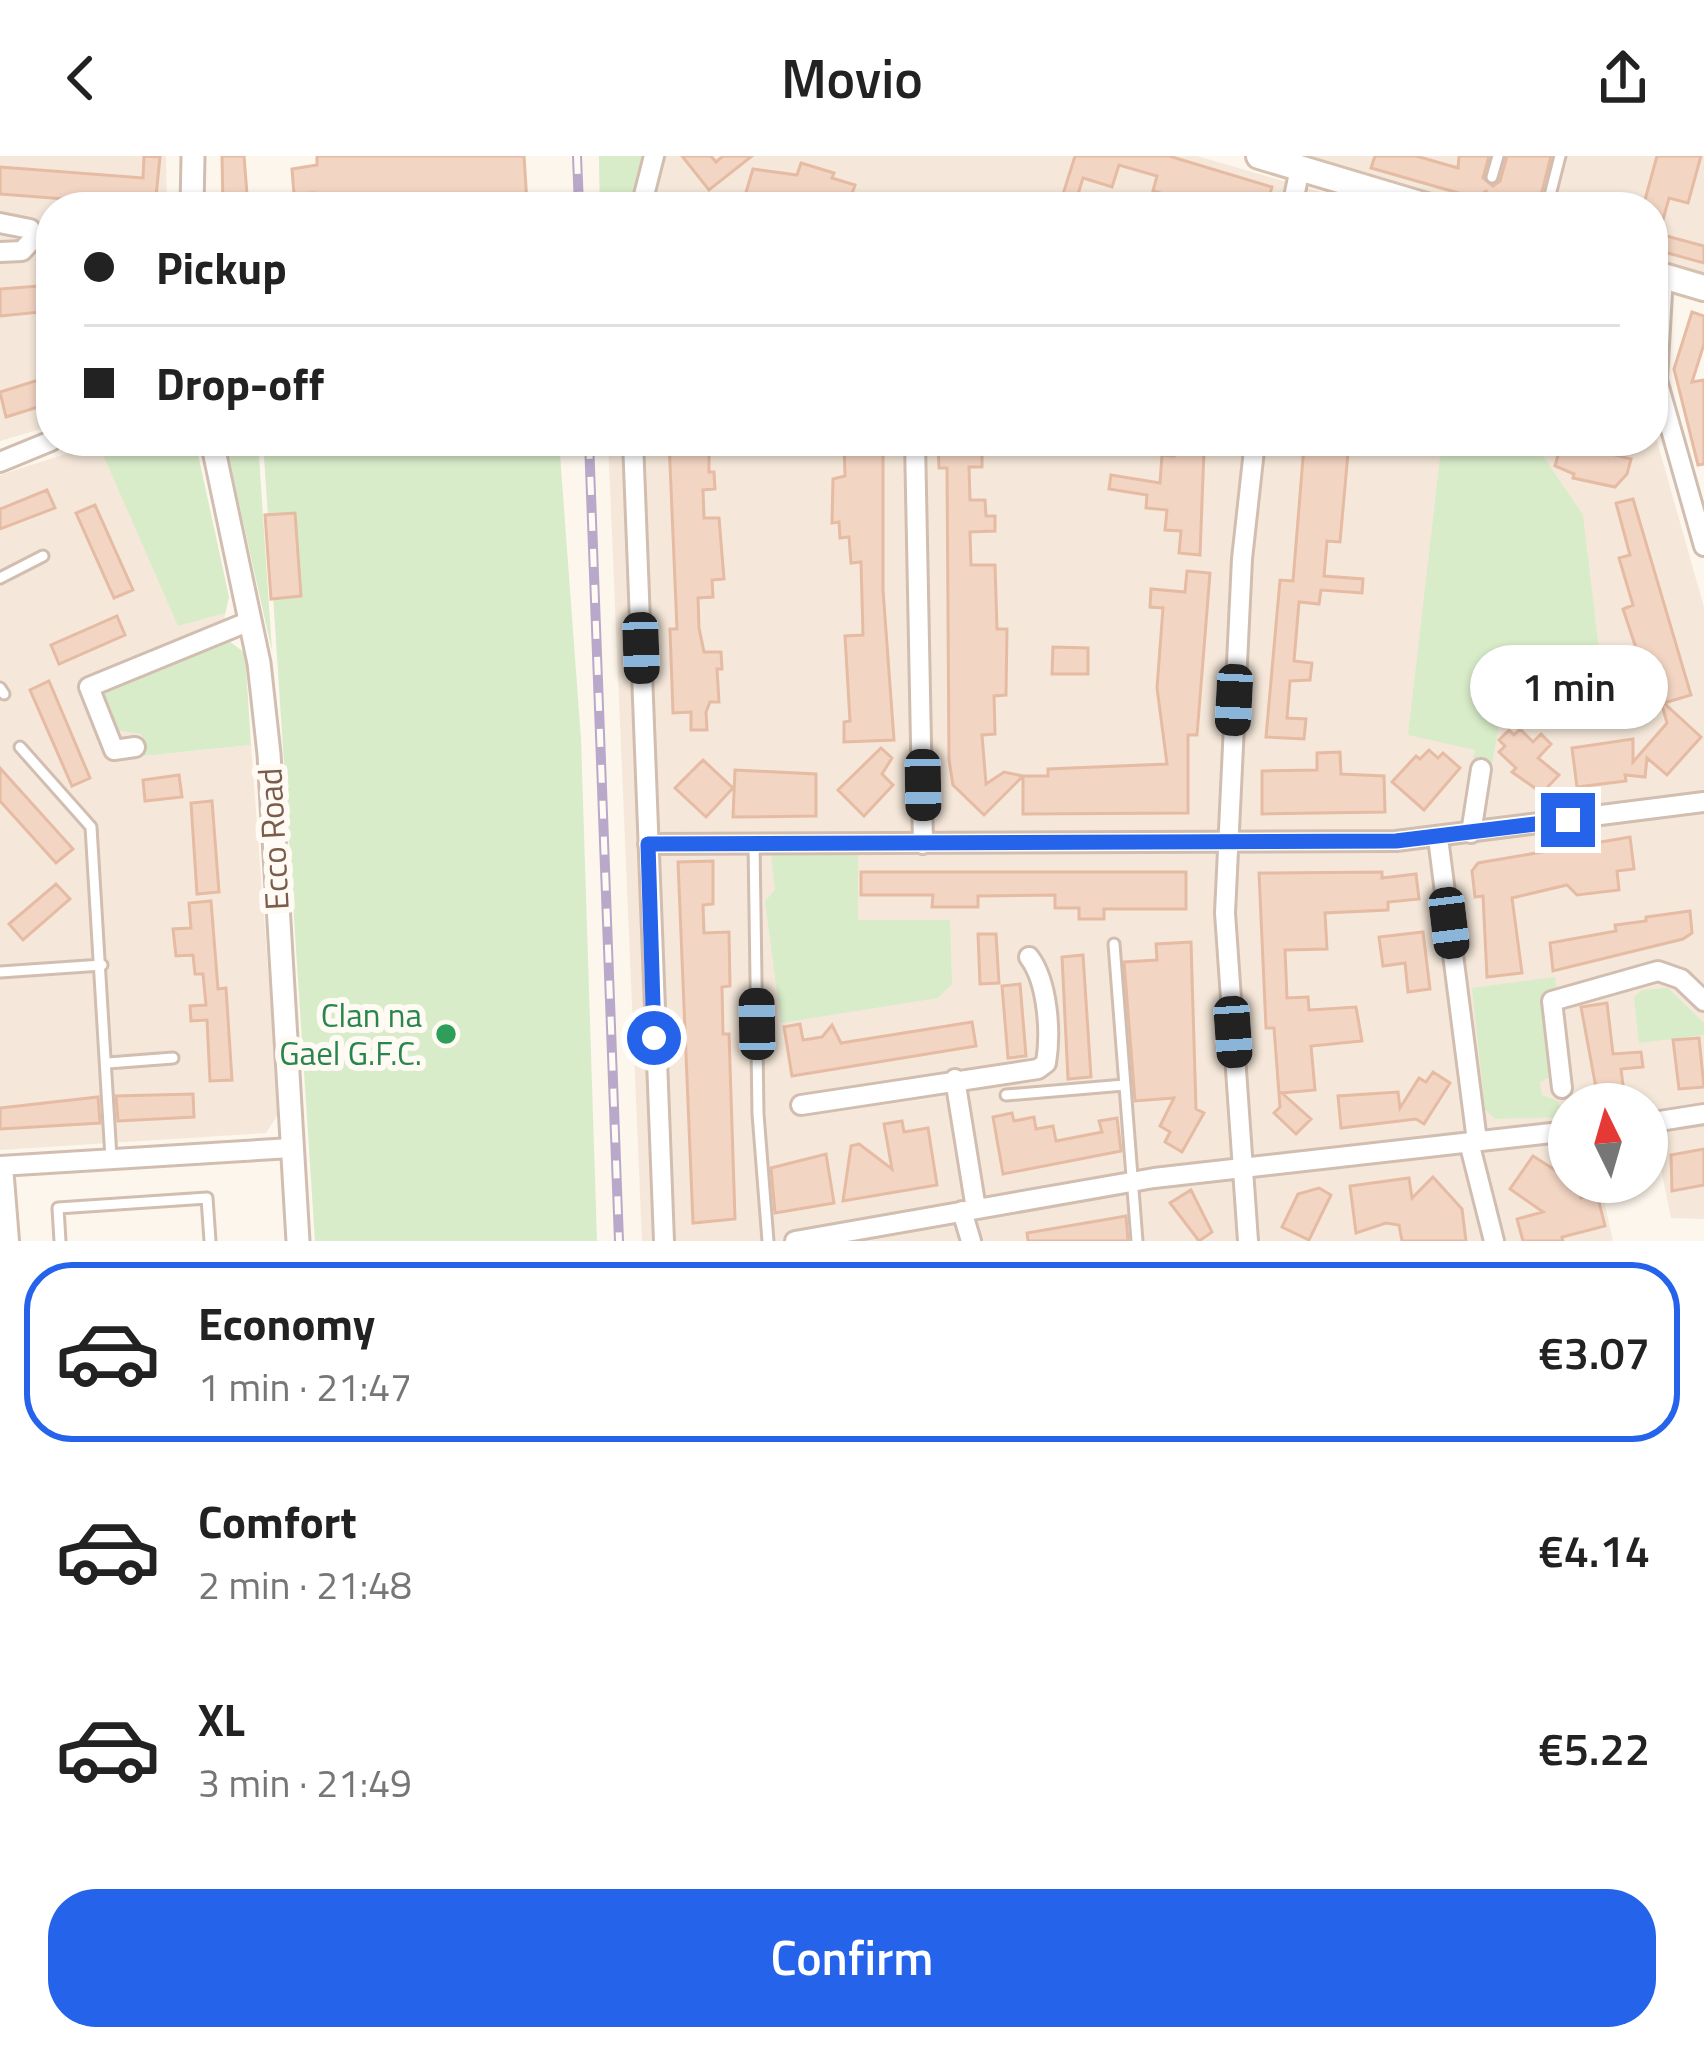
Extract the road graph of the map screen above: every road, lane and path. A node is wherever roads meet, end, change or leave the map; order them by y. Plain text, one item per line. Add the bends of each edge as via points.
1 (193, 156) edge
2 (654, 156) edge
3 (1259, 156) edge
4 (1498, 156) edge
5 (1560, 156) edge
6 (1300, 168) junction
7 (1492, 177) dead end
8 (192, 192) edge
9 (650, 192) edge
10 (1295, 192) edge
11 (1380, 192) edge
12 (1551, 192) edge
13 (0, 223) edge
14 (36, 234) edge
15 (36, 243) edge
16 (0, 252) edge
17 (1668, 278) edge
18 (1704, 289) edge
19 (1668, 436) edge
20 (36, 447) edge
21 (215, 456) edge
22 (634, 456) edge
23 (915, 456) edge
24 (1253, 456) edge
25 (0, 462) edge
26 (1704, 546) edge
27 (43, 556) dead end
28 (0, 578) edge
29 (250, 621) junction
30 (20, 747) dead end
31 (134, 747) dead end
32 (1480, 769) dead end
33 (1704, 802) edge
34 (1471, 833) junction
35 (1438, 838) junction
36 (1227, 842) junction
37 (754, 843) junction
38 (648, 844) junction
39 (923, 844) junction
40 (1114, 944) dead end
41 (1029, 958) dead end
42 (102, 965) junction
43 (0, 972) edge
44 (1704, 1001) edge
45 (173, 1058) dead end
46 (108, 1063) junction
47 (955, 1079) junction
48 (1561, 1083) edge
49 (1124, 1085) junction
50 (1006, 1096) dead end
51 (801, 1105) dead end
52 (1704, 1114) edge
53 (1668, 1120) edge
54 (1548, 1133) edge
55 (1473, 1142) junction
56 (291, 1148) junction
57 (111, 1159) junction
58 (2, 1166) edge
59 (1243, 1168) junction
60 (1135, 1181) junction
61 (969, 1210) junction
62 (9, 1241) edge
63 (60, 1241) edge
64 (210, 1241) edge
65 (298, 1241) edge
66 (664, 1241) edge
67 (768, 1241) edge
68 (795, 1241) edge
69 (971, 1241) edge
70 (1137, 1241) edge
71 (1248, 1241) edge
72 (1494, 1241) edge

1 - 8 street
2 - 9 street
3 - 6 main road
4 - 7 lane
5 - 12 lane
6 - 10 street
6 - 11 main road
13 - 14 street
15 - 16 street
17 - 18 main road
19 - 26 street
20 - 25 street
21 - 29 street, Ecco Road
22 - 38 street
23 - 39 street
24 - 36 street
27 - 28 lane
29 - 31 street via 89,687 114,750
29 - 56 street, Ecco Road via 269,754
30 - 42 lane via 91,827
32 - 34 street
33 - 34 street
34 - 35 street
35 - 36 street
35 - 55 street
36 - 39 street
36 - 59 street
37 - 38 street
37 - 39 street
37 - 67 lane
38 - 66 street
40 - 49 lane
41 - 47 street via 1040,978 1046,1063
42 - 43 lane
42 - 46 lane
44 - 48 street via 1658,971 1552,1001
45 - 46 lane
46 - 57 lane
47 - 51 street
47 - 61 street
49 - 50 lane
49 - 60 lane
52 - 53 street
54 - 55 street
55 - 59 street
55 - 72 street
56 - 57 street
56 - 65 street, Ecco Road
57 - 58 street
58 - 62 street
59 - 60 street
59 - 71 street
60 - 61 street
60 - 70 lane
61 - 68 street
61 - 69 street
63 - 64 lane via 58,1208 207,1198

